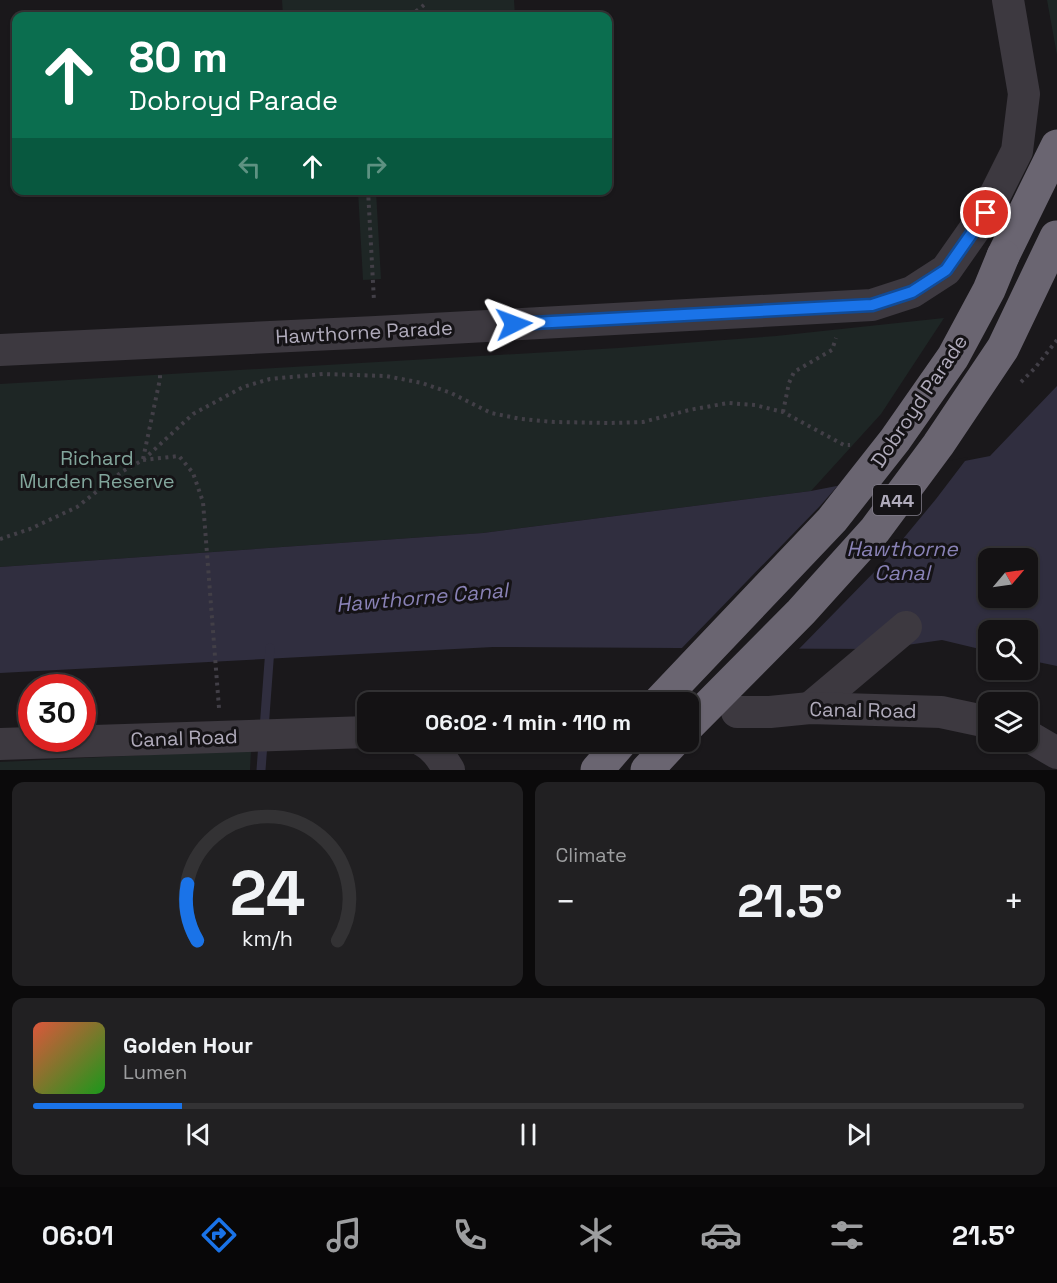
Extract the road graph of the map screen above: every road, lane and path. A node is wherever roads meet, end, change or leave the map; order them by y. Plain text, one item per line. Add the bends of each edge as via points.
1 (1008, 0) edge
2 (424, 5) dead end
3 (415, 12) edge
4 (1057, 146) edge
5 (368, 195) edge
6 (1057, 236) edge
7 (836, 307) junction
8 (376, 332) junction
9 (156, 341) junction
10 (0, 350) edge
11 (143, 460) junction
12 (0, 539) edge
13 (906, 627) dead end
14 (217, 674) dead end
15 (669, 692) edge
16 (810, 708) junction
17 (737, 712) dead end
18 (699, 715) edge
19 (978, 720) edge
20 (357, 732) edge
21 (1038, 742) edge
22 (0, 744) edge
23 (438, 752) edge
24 (613, 752) edge
25 (664, 752) edge
26 (1057, 753) edge
27 (449, 770) edge
28 (597, 770) edge
29 (647, 770) edge

1 - 7 street, Hawthorne Parade via 1024,94 1017,151 986,213 946,270 912,292 872,305
2 - 3 path
4 - 15 highway, Dobroyd Parade / A44, bridge via 953,357 896,440 832,520
5 - 8 path
6 - 18 highway, Dobroyd Parade / A44, bridge via 1003,348 875,530
7 - 8 street, Hawthorne Parade
7 - 11 path via 838,334 832,350 794,372 783,412 728,403 643,422 522,420 491,413 422,383 386,376 323,374 270,379 243,387 193,414
8 - 9 street, Hawthorne Parade
9 - 10 street, Hawthorne Parade
9 - 11 path via 160,379
11 - 12 path via 77,507
11 - 14 path via 179,456 193,472 203,502
13 - 16 street
16 - 17 street, Canal Road
16 - 19 street, Canal Road via 941,712
20 - 22 street, Canal Road
21 - 26 street
23 - 27 street
24 - 28 highway
25 - 29 highway

